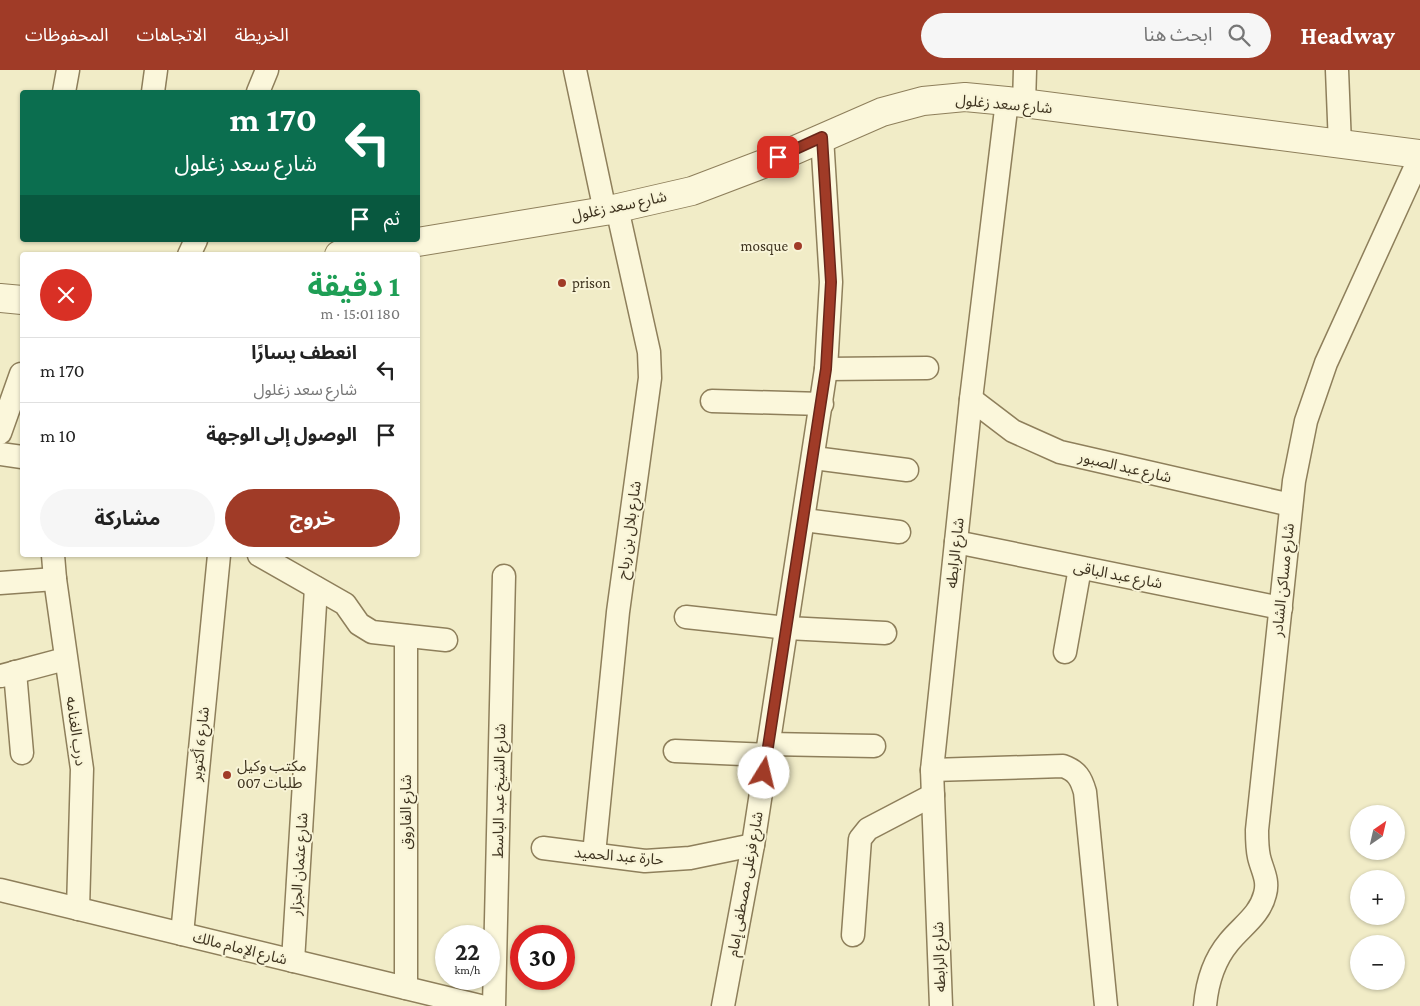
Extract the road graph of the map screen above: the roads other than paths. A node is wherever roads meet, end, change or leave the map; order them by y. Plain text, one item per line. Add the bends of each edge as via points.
1 (68, 70) edge
2 (156, 70) edge
3 (267, 70) edge
4 (575, 70) edge
5 (1025, 70) edge
6 (1337, 70) edge
7 (64, 90) edge
8 (153, 90) edge
9 (259, 90) edge
10 (1015, 102) junction
11 (822, 137) junction
12 (1340, 145) junction
13 (1420, 156) edge
14 (611, 210) junction
15 (420, 238) edge
16 (386, 243) edge
17 (351, 252) edge
18 (0, 298) edge
19 (20, 300) edge
20 (927, 368) dead end
21 (826, 369) junction
22 (20, 377) edge
23 (971, 399) junction
24 (712, 401) dead end
25 (822, 404) junction
26 (0, 433) edge
27 (0, 454) edge
28 (20, 457) edge
29 (814, 458) junction
30 (907, 470) dead end
31 (1291, 505) junction
32 (804, 520) junction
33 (899, 532) dead end
34 (956, 542) junction
35 (53, 557) edge
36 (218, 557) edge
37 (262, 557) edge
38 (1080, 568) junction
39 (504, 576) dead end
40 (55, 580) junction
41 (0, 584) edge
42 (316, 588) junction
43 (1280, 608) junction
44 (686, 618) dead end
45 (787, 628) junction
46 (885, 632) dead end
47 (406, 636) junction
48 (446, 640) dead end
49 (1065, 652) dead end
50 (65, 659) junction
51 (8, 674) edge
52 (874, 746) dead end
53 (768, 749) junction
54 (675, 751) dead end
55 (22, 753) dead end
56 (932, 770) junction
57 (932, 794) junction
58 (753, 845) junction
59 (543, 848) dead end
60 (594, 854) junction
61 (0, 890) edge
62 (78, 909) junction
63 (182, 934) junction
64 (853, 936) dead end
65 (293, 961) junction
66 (406, 988) junction
67 (480, 1006) edge
68 (494, 1006) edge
69 (723, 1006) edge
70 (941, 1006) edge
71 (1106, 1006) edge
72 (1205, 1006) edge

1 - 7 street
2 - 8 street
3 - 9 street
4 - 14 street, شارع بلال بن رباح
5 - 10 street, شارع الرابطه
6 - 12 street
10 - 11 street, شارع سعد زغلول via 965,98 923,101 882,112
10 - 12 street, شارع سعد زغلول
10 - 23 street, شارع الرابطه
11 - 14 street, شارع سعد زغلول via 728,178
11 - 21 street, شارع فرغلى مصطفى إمام via 831,282
12 - 13 street, شارع سعد زغلول
13 - 31 street, شارع مساكن الشادر via 1315,392 1298,450
14 - 15 street, شارع سعد زغلول
14 - 60 street, شارع بلال بن رباح via 650,352 650,372 618,612
16 - 17 street, شارع سعد زغلول
18 - 19 street
20 - 21 street
21 - 25 street, شارع فرغلى مصطفى إمام
22 - 26 street
23 - 31 street, شارع عبد الصبور via 1013,431 1060,452
23 - 34 street, شارع الرابطه
24 - 25 street
25 - 29 street, شارع فرغلى مصطفى إمام
27 - 28 street
29 - 30 street
29 - 32 street, شارع فرغلى مصطفى إمام
31 - 43 street, شارع مساكن الشادر
32 - 33 street
32 - 45 street, شارع فرغلى مصطفى إمام
34 - 38 street, شارع عبد الباقى
34 - 56 street, شارع الرابطه
35 - 40 street, درب الغنامه
36 - 63 street, شارع 6 أكتوبر
37 - 42 street
38 - 43 street, شارع عبد الباقى
38 - 49 street
39 - 68 street, شارع الشيخ عبد الباسط
40 - 41 street
40 - 50 street, درب الغنامه
42 - 47 street via 345,604 365,628 380,634
42 - 65 street, شارع عثمان الجزار
43 - 72 street, شارع مساكن الشادر via 1257,830 1258,855 1266,878 1266,892 1255,916 1228,943 1221,955 1210,980
44 - 45 street
45 - 46 street
45 - 53 street, شارع فرغلى مصطفى إمام
47 - 48 street
47 - 66 street, شارع الفاروق
50 - 51 street
50 - 62 street, درب الغنامه via 82,769
51 - 55 street
52 - 53 street
53 - 54 street
53 - 58 street, شارع فرغلى مصطفى إمام
56 - 57 street, شارع الرابطه
56 - 71 street via 1063,766 1081,778
57 - 64 street via 868,829 860,839
57 - 70 street, شارع الرابطه
58 - 60 street, حارة عبد الحميد via 667,861
58 - 69 street, شارع فرغلى مصطفى إمام
59 - 60 street, حارة عبد الحميد
61 - 62 street, شارع الإمام مالك
62 - 63 street, شارع الإمام مالك
63 - 65 street, شارع الإمام مالك
65 - 66 street, شارع الإمام مالك
66 - 67 street, شارع الإمام مالك

